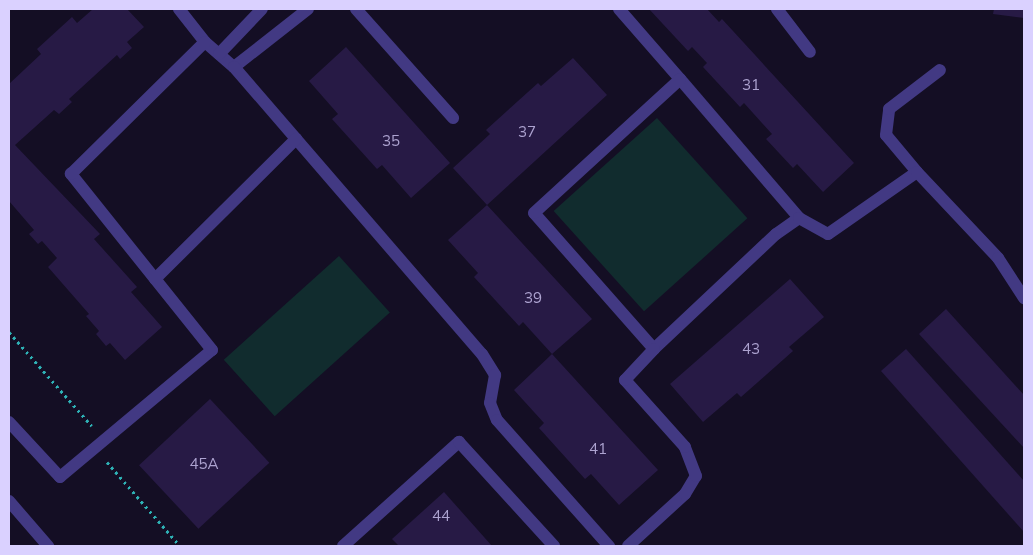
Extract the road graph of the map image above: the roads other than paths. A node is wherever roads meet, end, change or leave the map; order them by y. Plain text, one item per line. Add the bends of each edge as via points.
1 (179, 9) edge
2 (262, 9) edge
3 (308, 9) edge
4 (356, 9) edge
5 (619, 9) edge
6 (777, 9) edge
7 (205, 42) junction
8 (810, 52) dead end
9 (219, 54) junction
10 (234, 67) junction
11 (940, 70) dead end
12 (680, 79) junction
13 (453, 118) dead end
14 (296, 139) junction
15 (917, 172) junction
16 (799, 218) junction
17 (155, 279) junction
18 (1024, 298) edge
19 (654, 349) junction
20 (9, 422) edge
21 (9, 501) edge
22 (48, 546) edge
23 (343, 546) edge
24 (554, 546) edge
25 (609, 546) edge
26 (628, 546) edge

1 - 7 street
2 - 9 street
3 - 10 street
4 - 13 street
5 - 12 street
6 - 8 street
7 - 9 street
7 - 17 street via 71,174
9 - 10 street
10 - 14 street
11 - 15 street via 889,109 886,136
12 - 16 street
12 - 19 street via 534,213
14 - 17 street
14 - 25 street via 482,354 495,375 490,403 497,420
15 - 16 street via 828,234
15 - 18 street via 998,258
16 - 19 street via 776,234
17 - 20 street via 212,350 60,477
19 - 26 street via 625,380 685,447 696,476 685,494
21 - 22 street
23 - 24 street via 458,442

